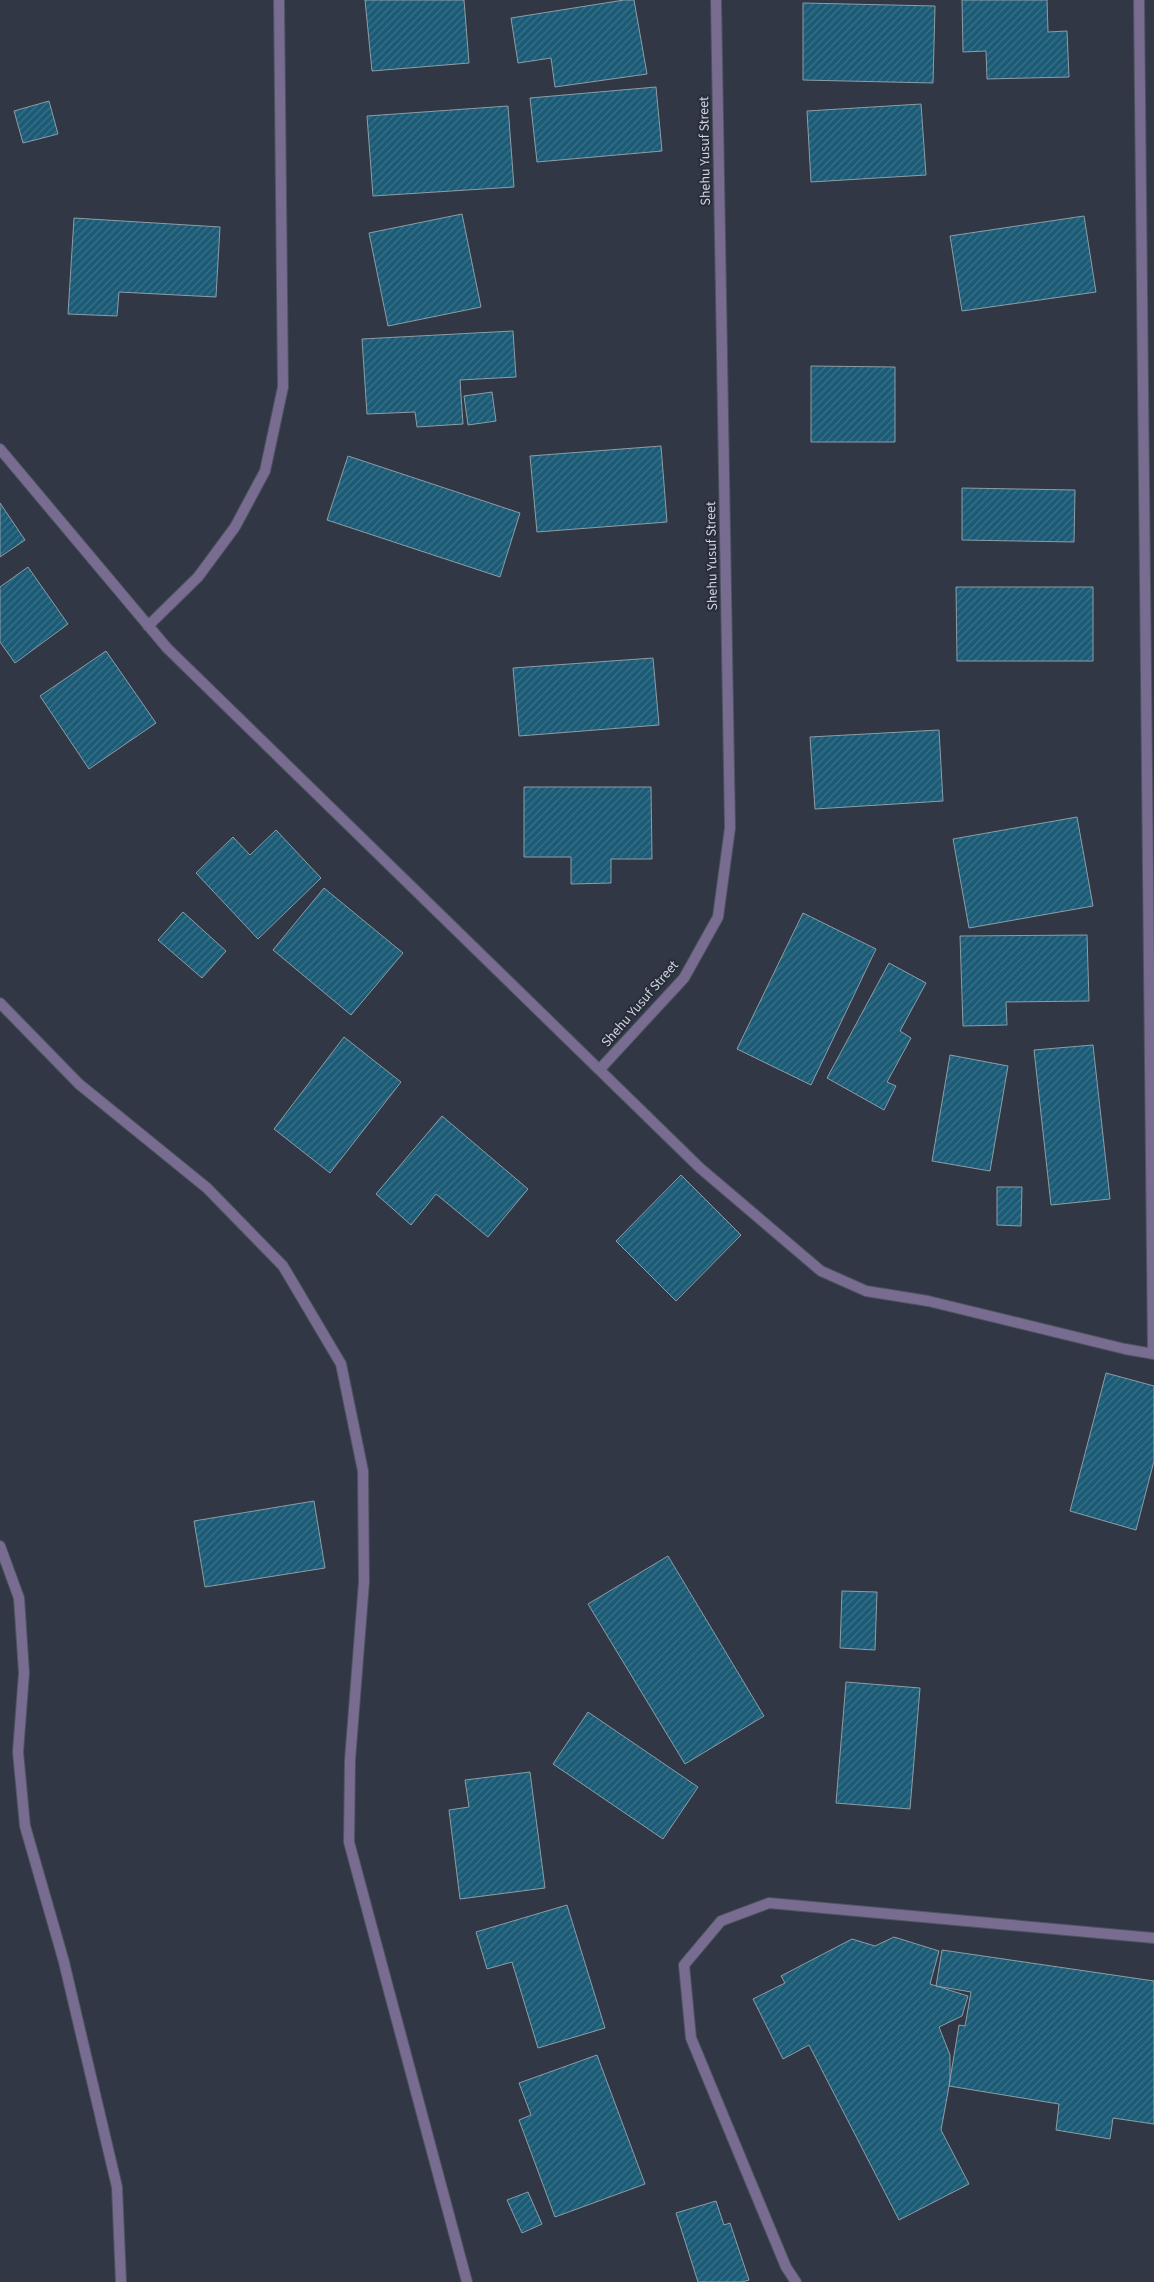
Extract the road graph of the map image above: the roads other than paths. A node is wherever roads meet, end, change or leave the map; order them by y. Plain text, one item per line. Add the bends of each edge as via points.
1 (280, 0) edge
2 (716, 0) edge
3 (1139, 0) edge
4 (0, 449) edge
5 (148, 626) junction
6 (0, 1003) edge
7 (1152, 1037) edge
8 (600, 1069) junction
9 (1153, 1354) edge
10 (0, 1546) edge
11 (1154, 1938) edge
12 (121, 2282) edge
13 (467, 2282) edge
14 (796, 2282) edge

1 - 5 street via 283,387 264,471 235,527 198,577
2 - 8 street, Shehu Yusuf Street via 730,828 718,917 684,978
3 - 7 street
4 - 5 street
5 - 8 street
6 - 13 street via 79,1084 207,1188 283,1266 341,1364 363,1471 364,1582 350,1760 349,1842
7 - 9 street
8 - 9 street via 700,1168 821,1271 866,1292 928,1301
10 - 12 street via 19,1598 24,1673 18,1752 25,1826 64,1962 117,2187
11 - 14 street via 769,1903 721,1921 684,1965 691,2038 786,2267

